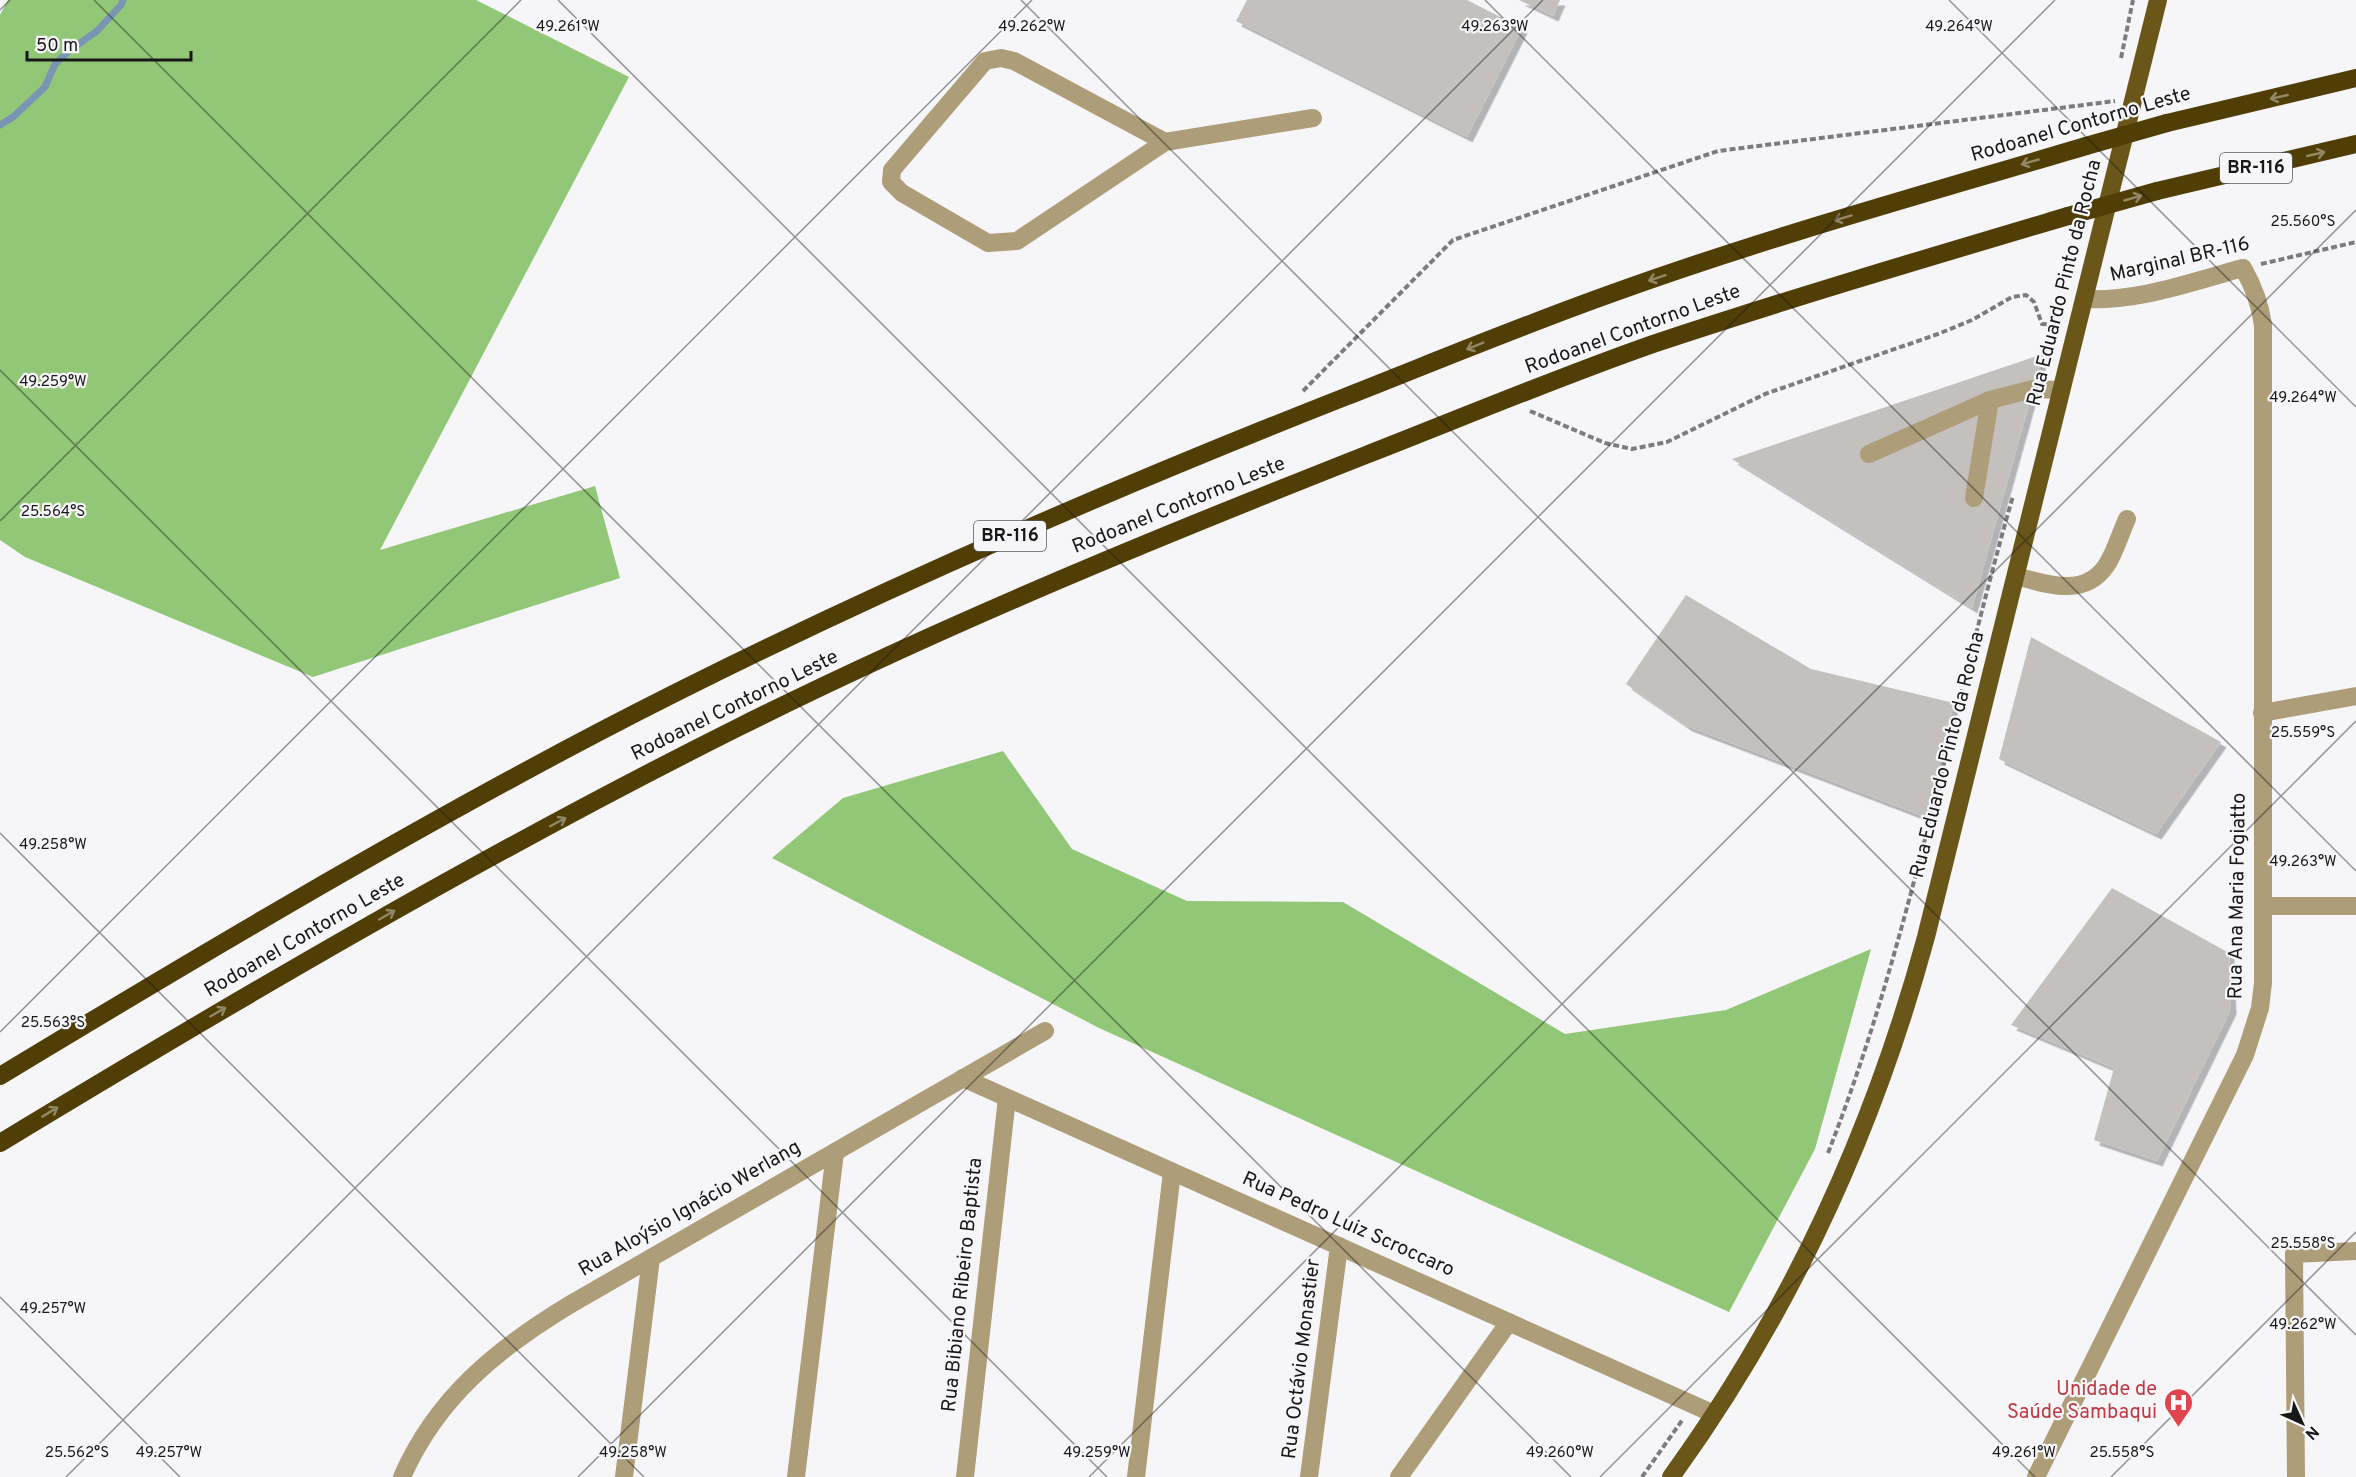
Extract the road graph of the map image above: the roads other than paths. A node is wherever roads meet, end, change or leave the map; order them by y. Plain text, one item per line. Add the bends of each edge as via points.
1 (2158, 0) edge
2 (2356, 78) edge
3 (1313, 118) dead end
4 (1165, 142) junction
5 (2356, 144) edge
6 (2243, 268) joint
7 (2084, 299) junction
8 (2061, 390) junction
9 (1990, 400) junction
10 (1869, 454) dead end
11 (1974, 498) dead end
12 (2127, 519) dead end
13 (2016, 576) junction
14 (2356, 696) edge
15 (2262, 713) junction
16 (2263, 906) junction
17 (2356, 906) edge
18 (1045, 1031) dead end
19 (0, 1076) edge
20 (963, 1078) junction
21 (1007, 1098) junction
22 (0, 1143) edge
23 (835, 1152) junction
24 (1172, 1172) junction
25 (1339, 1246) junction
26 (2356, 1251) edge
27 (651, 1258) junction
28 (1509, 1322) junction
29 (1714, 1414) junction
30 (402, 1477) edge
31 (624, 1477) edge
32 (796, 1477) edge
33 (965, 1477) edge
34 (1136, 1477) edge
35 (1309, 1477) edge
36 (1399, 1477) edge
37 (1671, 1477) edge
38 (2036, 1477) edge
39 (2296, 1477) edge

1 - 7 main road, Rua Eduardo Pinto da Rocha
2 -> 19 highway, Rodoanel Contorno Leste / BR-116, bridge via 2167,123 1816,226 1614,293 1145,477 852,608 600,732 371,856
3 - 4 street
4 - 4 street via 1017,241 988,243 902,193 891,182 892,170 985,61 1001,57
22 -> 5 highway, Rodoanel Contorno Leste / BR-116, bridge via 391,912 632,782 971,618 1148,542 1645,347 1736,316 2157,191
6 - 7 street, Marginal BR-116 via 2125,298
6 - 15 street, Rua Ana Maria Fogiatto via 2260,304 2263,325
7 - 8 main road, Rua Eduardo Pinto da Rocha
8 - 9 street via 2033,389
8 - 13 main road, Rua Eduardo Pinto da Rocha
9 - 10 street
9 - 11 street
12 - 13 street via 2107,565 2094,580 2075,586
13 - 29 main road, Rua Eduardo Pinto da Rocha via 1926,937 1883,1076 1829,1209 1767,1327
14 - 15 street
15 - 16 street, Rua Ana Maria Fogiatto
16 - 17 street
16 - 38 street, Rua Ana Maria Fogiatto via 2260,1008 2245,1055
18 - 20 street, Rua Aloýsio Ignácio Werlang
20 - 21 street, Rua Pedro Luiz Scroccaro
20 - 23 street, Rua Aloýsio Ignácio Werlang
21 - 24 street, Rua Pedro Luiz Scroccaro
21 - 33 street, Rua Bibiano Ribeiro Baptista
23 - 27 street, Rua Aloýsio Ignácio Werlang
23 - 32 street
24 - 25 street, Rua Pedro Luiz Scroccaro
24 - 34 street
25 - 28 street, Rua Pedro Luiz Scroccaro
25 - 35 street, Rua Octávio Monastier
26 - 39 street via 2294,1254
27 - 30 street, Rua Aloýsio Ignácio Werlang via 550,1316 484,1365 433,1420
27 - 31 street
28 - 29 street, Rua Pedro Luiz Scroccaro
28 - 36 street
29 - 37 main road, Rua Eduardo Pinto da Rocha

